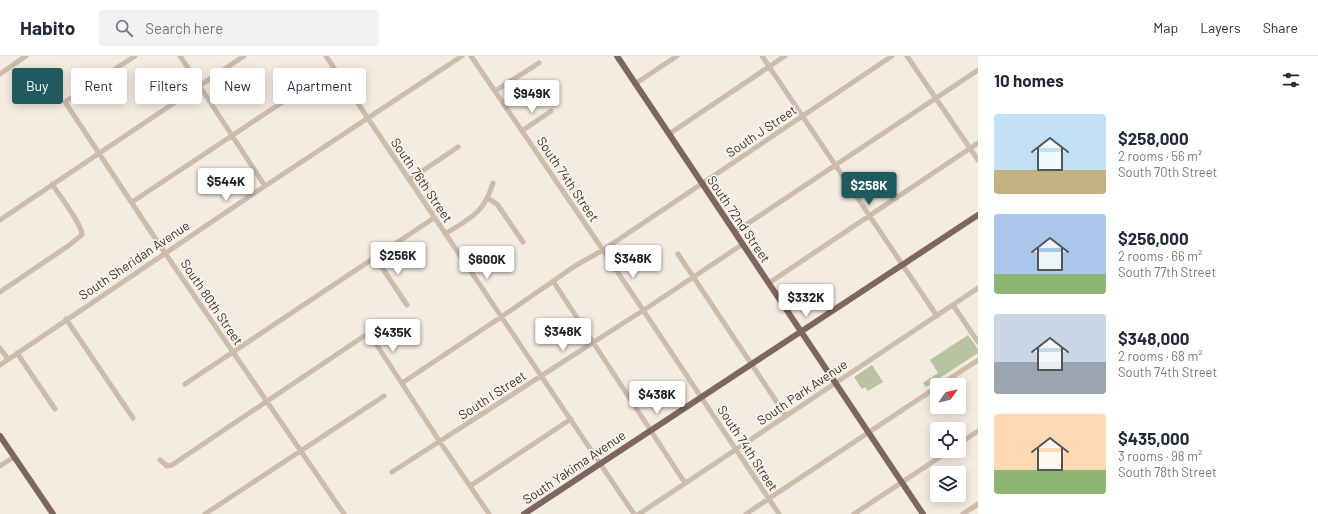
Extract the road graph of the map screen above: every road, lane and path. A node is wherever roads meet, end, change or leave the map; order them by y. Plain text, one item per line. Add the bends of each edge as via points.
1 (26, 56) edge
2 (135, 56) edge
3 (180, 56) edge
4 (244, 56) edge
5 (326, 56) edge
6 (462, 56) edge
7 (471, 56) edge
8 (617, 56) edge
9 (677, 56) edge
10 (762, 56) edge
11 (785, 56) edge
12 (892, 56) edge
13 (907, 56) edge
14 (539, 63) dead end
15 (769, 67) junction
16 (188, 68) edge
17 (334, 68) edge
18 (978, 70) edge
19 (0, 74) edge
20 (635, 84) junction
21 (202, 85) edge
22 (202, 89) edge
23 (495, 91) junction
24 (936, 98) junction
25 (172, 104) edge
26 (280, 104) edge
27 (358, 104) edge
28 (551, 112) dead end
29 (802, 116) junction
30 (367, 118) junction
31 (522, 131) junction
32 (669, 134) junction
33 (233, 135) junction
34 (978, 143) edge
35 (458, 147) dead end
36 (970, 148) junction
37 (99, 152) junction
38 (978, 160) edge
39 (836, 166) junction
40 (409, 180) junction
41 (493, 183) dead end
42 (52, 184) junction
43 (702, 184) junction
44 (265, 186) junction
45 (487, 198) junction
46 (132, 202) junction
47 (869, 215) junction
48 (978, 215) edge
49 (434, 218) junction
50 (0, 220) edge
51 (735, 232) junction
52 (445, 234) junction
53 (523, 242) dead end
54 (743, 244) junction
55 (603, 250) junction
56 (165, 253) junction
57 (678, 254) dead end
58 (375, 257) junction
59 (902, 265) junction
60 (693, 277) junction
61 (553, 281) junction
62 (769, 283) junction
63 (978, 288) edge
64 (0, 292) edge
65 (407, 305) dead end
66 (953, 305) junction
67 (643, 310) junction
68 (936, 316) junction
69 (502, 317) junction
70 (66, 319) junction
71 (382, 324) dead end
72 (801, 332) junction
73 (369, 333) junction
74 (978, 342) edge
75 (593, 343) junction
76 (0, 348) edge
77 (233, 352) junction
78 (16, 353) junction
79 (8, 359) junction
80 (978, 360) edge
81 (752, 364) junction
82 (0, 365) edge
83 (542, 376) junction
84 (951, 378) edge
85 (402, 383) junction
86 (836, 383) junction
87 (185, 384) dead end
88 (930, 392) edge
89 (384, 396) dead end
90 (701, 396) junction
91 (266, 402) junction
92 (55, 410) dead end
93 (786, 416) junction
94 (133, 418) dead end
95 (571, 419) junction
96 (651, 430) junction
97 (978, 431) edge
98 (869, 432) junction
99 (0, 436) edge
100 (966, 439) edge
101 (440, 442) junction
102 (736, 449) junction
103 (301, 450) junction
104 (14, 457) junction
105 (938, 458) edge
106 (160, 460) dead end
107 (600, 463) junction
108 (0, 466) edge
109 (392, 472) dead end
110 (902, 482) junction
111 (685, 483) junction
112 (470, 486) junction
113 (768, 499) junction
114 (978, 504) edge
115 (53, 514) edge
116 (205, 514) edge
117 (344, 514) edge
118 (489, 514) edge
119 (524, 514) edge
120 (634, 514) edge
121 (639, 514) edge
122 (746, 514) edge
123 (779, 514) edge
124 (854, 514) edge
125 (923, 514) edge
126 (963, 514) edge

1 - 19 street
2 - 37 street, South 80th Street via 65,102
3 - 16 street
4 - 21 street
5 - 17 street, South 76th Street
6 - 30 street, South Sheridan Avenue
7 - 23 street, South 74th Street
8 - 20 main road, South 72nd Street
9 - 20 street
10 - 15 street
11 - 15 street
12 - 29 street, South J Street
13 - 24 street
14 - 23 street
15 - 29 street
15 - 32 street
18 - 24 street
20 - 32 main road, South 72nd Street
22 - 33 street
23 - 31 street, South 74th Street
24 - 36 street
24 - 39 street
25 - 37 street
26 - 33 street
27 - 30 street, South 76th Street
28 - 31 street
29 - 39 street
29 - 43 street, South J Street
30 - 40 street, South 76th Street
30 - 44 street, South Sheridan Avenue
31 - 55 street, South 74th Street
32 - 43 main road, South 72nd Street
33 - 44 street
33 - 46 street
34 - 36 street
35 - 40 street
36 - 38 street
36 - 47 street
37 - 42 street
37 - 46 street, South 80th Street
39 - 47 street
39 - 51 street
40 - 49 street, South 76th Street
41 - 45 street
42 - 50 street
42 - 64 street via 79,225 82,234
43 - 51 main road, South 72nd Street
43 - 55 street, South J Street
44 - 56 street, South Sheridan Avenue
45 - 52 street via 477,212
45 - 53 street via 497,204
46 - 56 street, South 80th Street
47 - 59 street
47 - 62 street
48 - 59 main road, South Yakima Avenue
49 - 52 street, South 76th Street
49 - 58 street
51 - 54 main road, South 72nd Street
52 - 69 street, South 76th Street
54 - 60 street, South I Street
54 - 62 main road, South 72nd Street
55 - 61 street, South J Street
55 - 67 street, South 74th Street
56 - 70 street, South Sheridan Avenue
56 - 77 street, South 80th Street
57 - 60 street
58 - 65 street
58 - 77 street
59 - 68 street
59 - 72 main road, South Yakima Avenue
60 - 67 street, South I Street
60 - 81 street
61 - 69 street, South J Street
61 - 75 street
62 - 72 main road, South 72nd Street
63 - 66 street, South Park Avenue
66 - 68 street, South Park Avenue
66 - 74 street
67 - 75 street, South I Street
67 - 90 street, South 74th Street
68 - 86 street, South Park Avenue
69 - 83 street, South 76th Street
69 - 85 street, South J Street
70 - 78 street, South Sheridan Avenue
70 - 94 street
71 - 73 street
72 - 81 main road, South Yakima Avenue
72 - 86 main road, South 72nd Street
73 - 85 street
73 - 91 street
75 - 83 street, South I Street
75 - 96 street
76 - 79 street
77 - 87 street
77 - 91 street, South 80th Street
78 - 79 street, South Sheridan Avenue
78 - 92 street
79 - 82 street, South Sheridan Avenue
80 - 84 street
81 - 90 main road, South Yakima Avenue
81 - 93 street
83 - 95 street, South 76th Street
83 - 101 street, South I Street
85 - 101 street
86 - 93 street, South Park Avenue
86 - 98 main road, South 72nd Street
88 - 98 street
89 - 103 street
90 - 96 main road, South Yakima Avenue
90 - 102 street, South 74th Street
91 - 103 street, South 80th Street
91 - 106 street via 176,462 168,466
93 - 102 street, South Park Avenue
95 - 107 street, South 76th Street
95 - 112 street
96 - 107 main road, South Yakima Avenue
96 - 111 street
97 - 100 street
98 - 110 main road, South 72nd Street
98 - 113 street
99 - 104 main road
101 - 109 street, South I Street
101 - 112 street
102 - 111 street, South Park Avenue
102 - 113 street, South 74th Street
103 - 116 street
103 - 117 street, South 80th Street
104 - 108 street
104 - 115 main road
105 - 110 street
107 - 119 main road, South Yakima Avenue
107 - 120 street, South 76th Street
110 - 124 street
110 - 125 main road, South 72nd Street
111 - 121 street, South Park Avenue
112 - 118 street
113 - 122 street
113 - 123 street, South 74th Street
114 - 126 street

